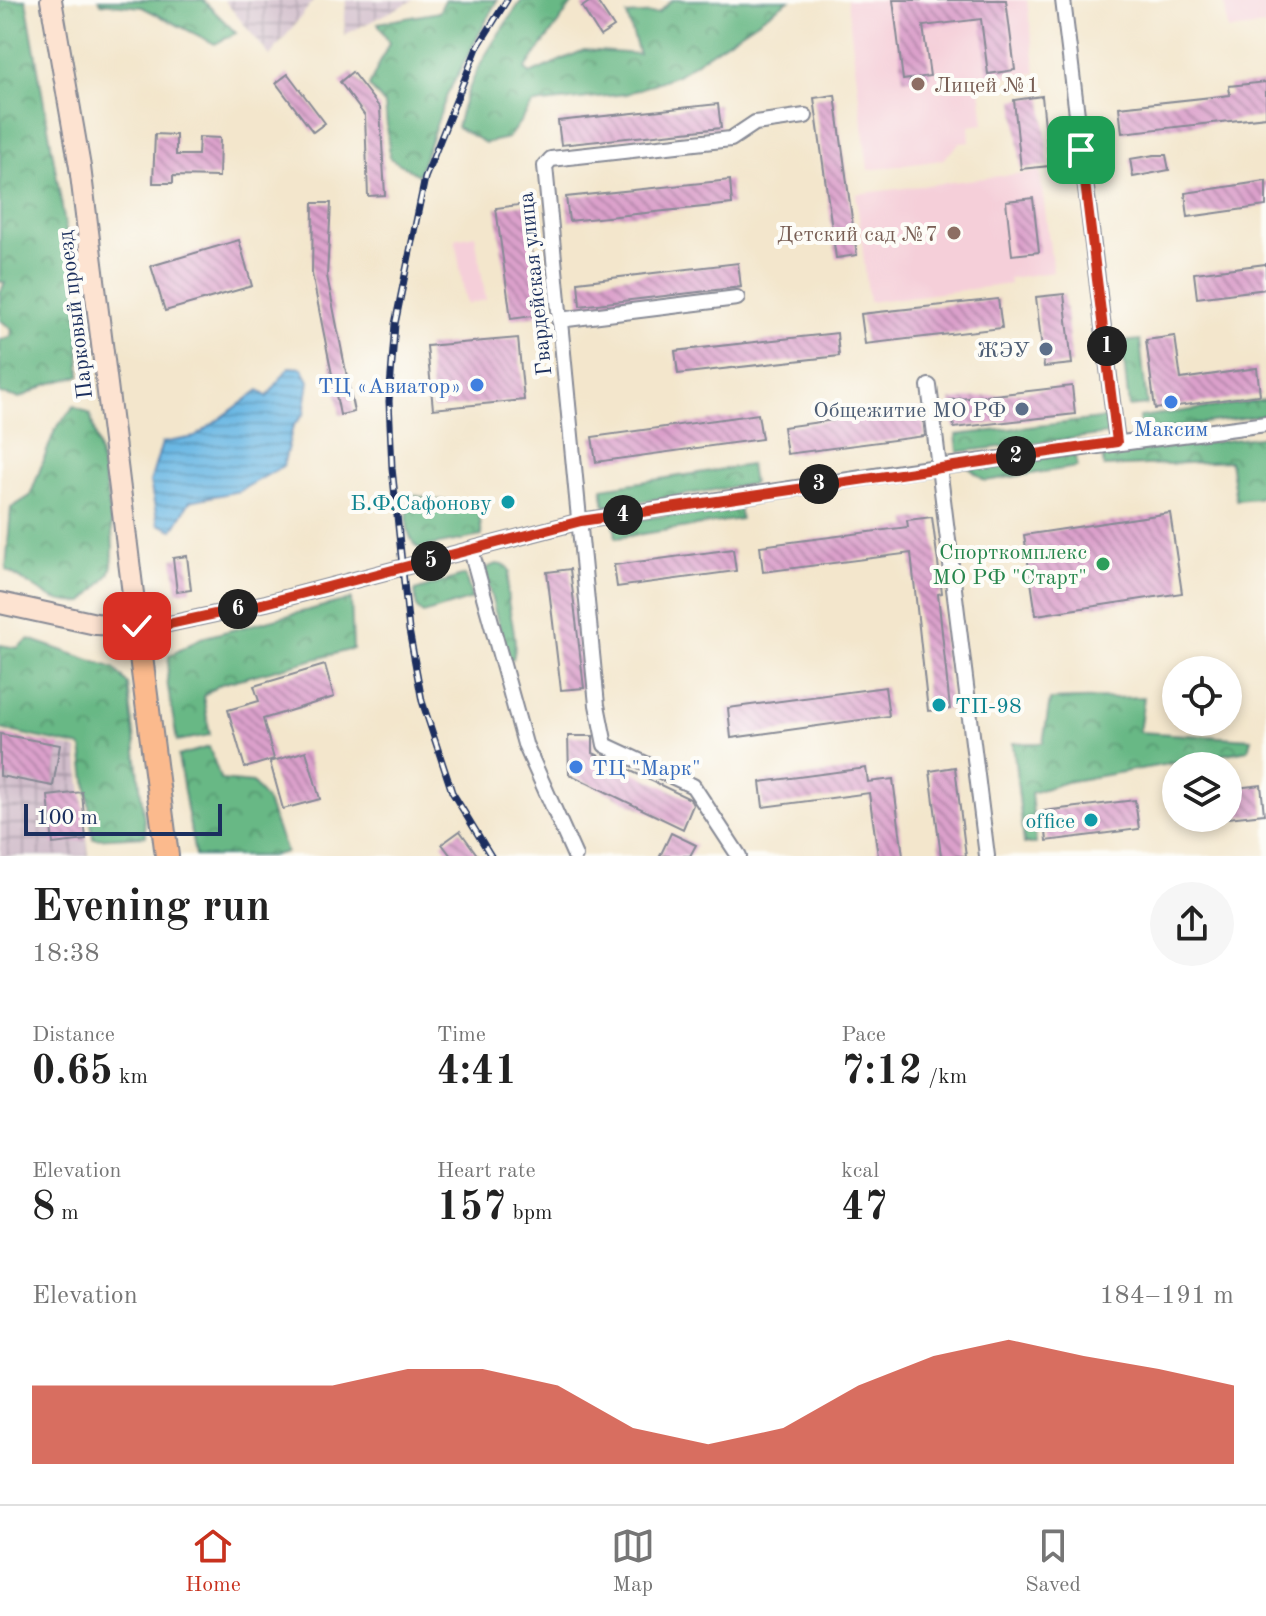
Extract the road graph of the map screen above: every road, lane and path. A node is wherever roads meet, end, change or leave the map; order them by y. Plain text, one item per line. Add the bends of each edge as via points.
1 (51, 0) edge
2 (1063, 0) edge
3 (805, 116) dead end
4 (737, 298) dead end
5 (559, 320) junction
6 (929, 386) dead end
7 (1266, 424) edge
8 (1117, 442) junction
9 (939, 467) junction
10 (581, 521) junction
11 (471, 550) junction
12 (0, 603) edge
13 (137, 626) junction
14 (167, 856) edge
15 (575, 856) edge
16 (739, 856) edge
17 (987, 856) edge

1 - 13 main road, Парковый проезд via 80,167
2 - 8 street
3 - 5 street, Гвардейская улица via 755,123 731,139 551,159 545,166
4 - 5 street
5 - 10 street, Гвардейская улица
6 - 9 street
7 - 8 street
8 - 9 street
9 - 10 street
9 - 17 street
10 - 11 street
10 - 16 street, Гвардейская улица via 605,745 693,786
11 - 13 street via 266,603
11 - 15 street via 525,744
12 - 13 main road via 96,624
13 - 14 main road

